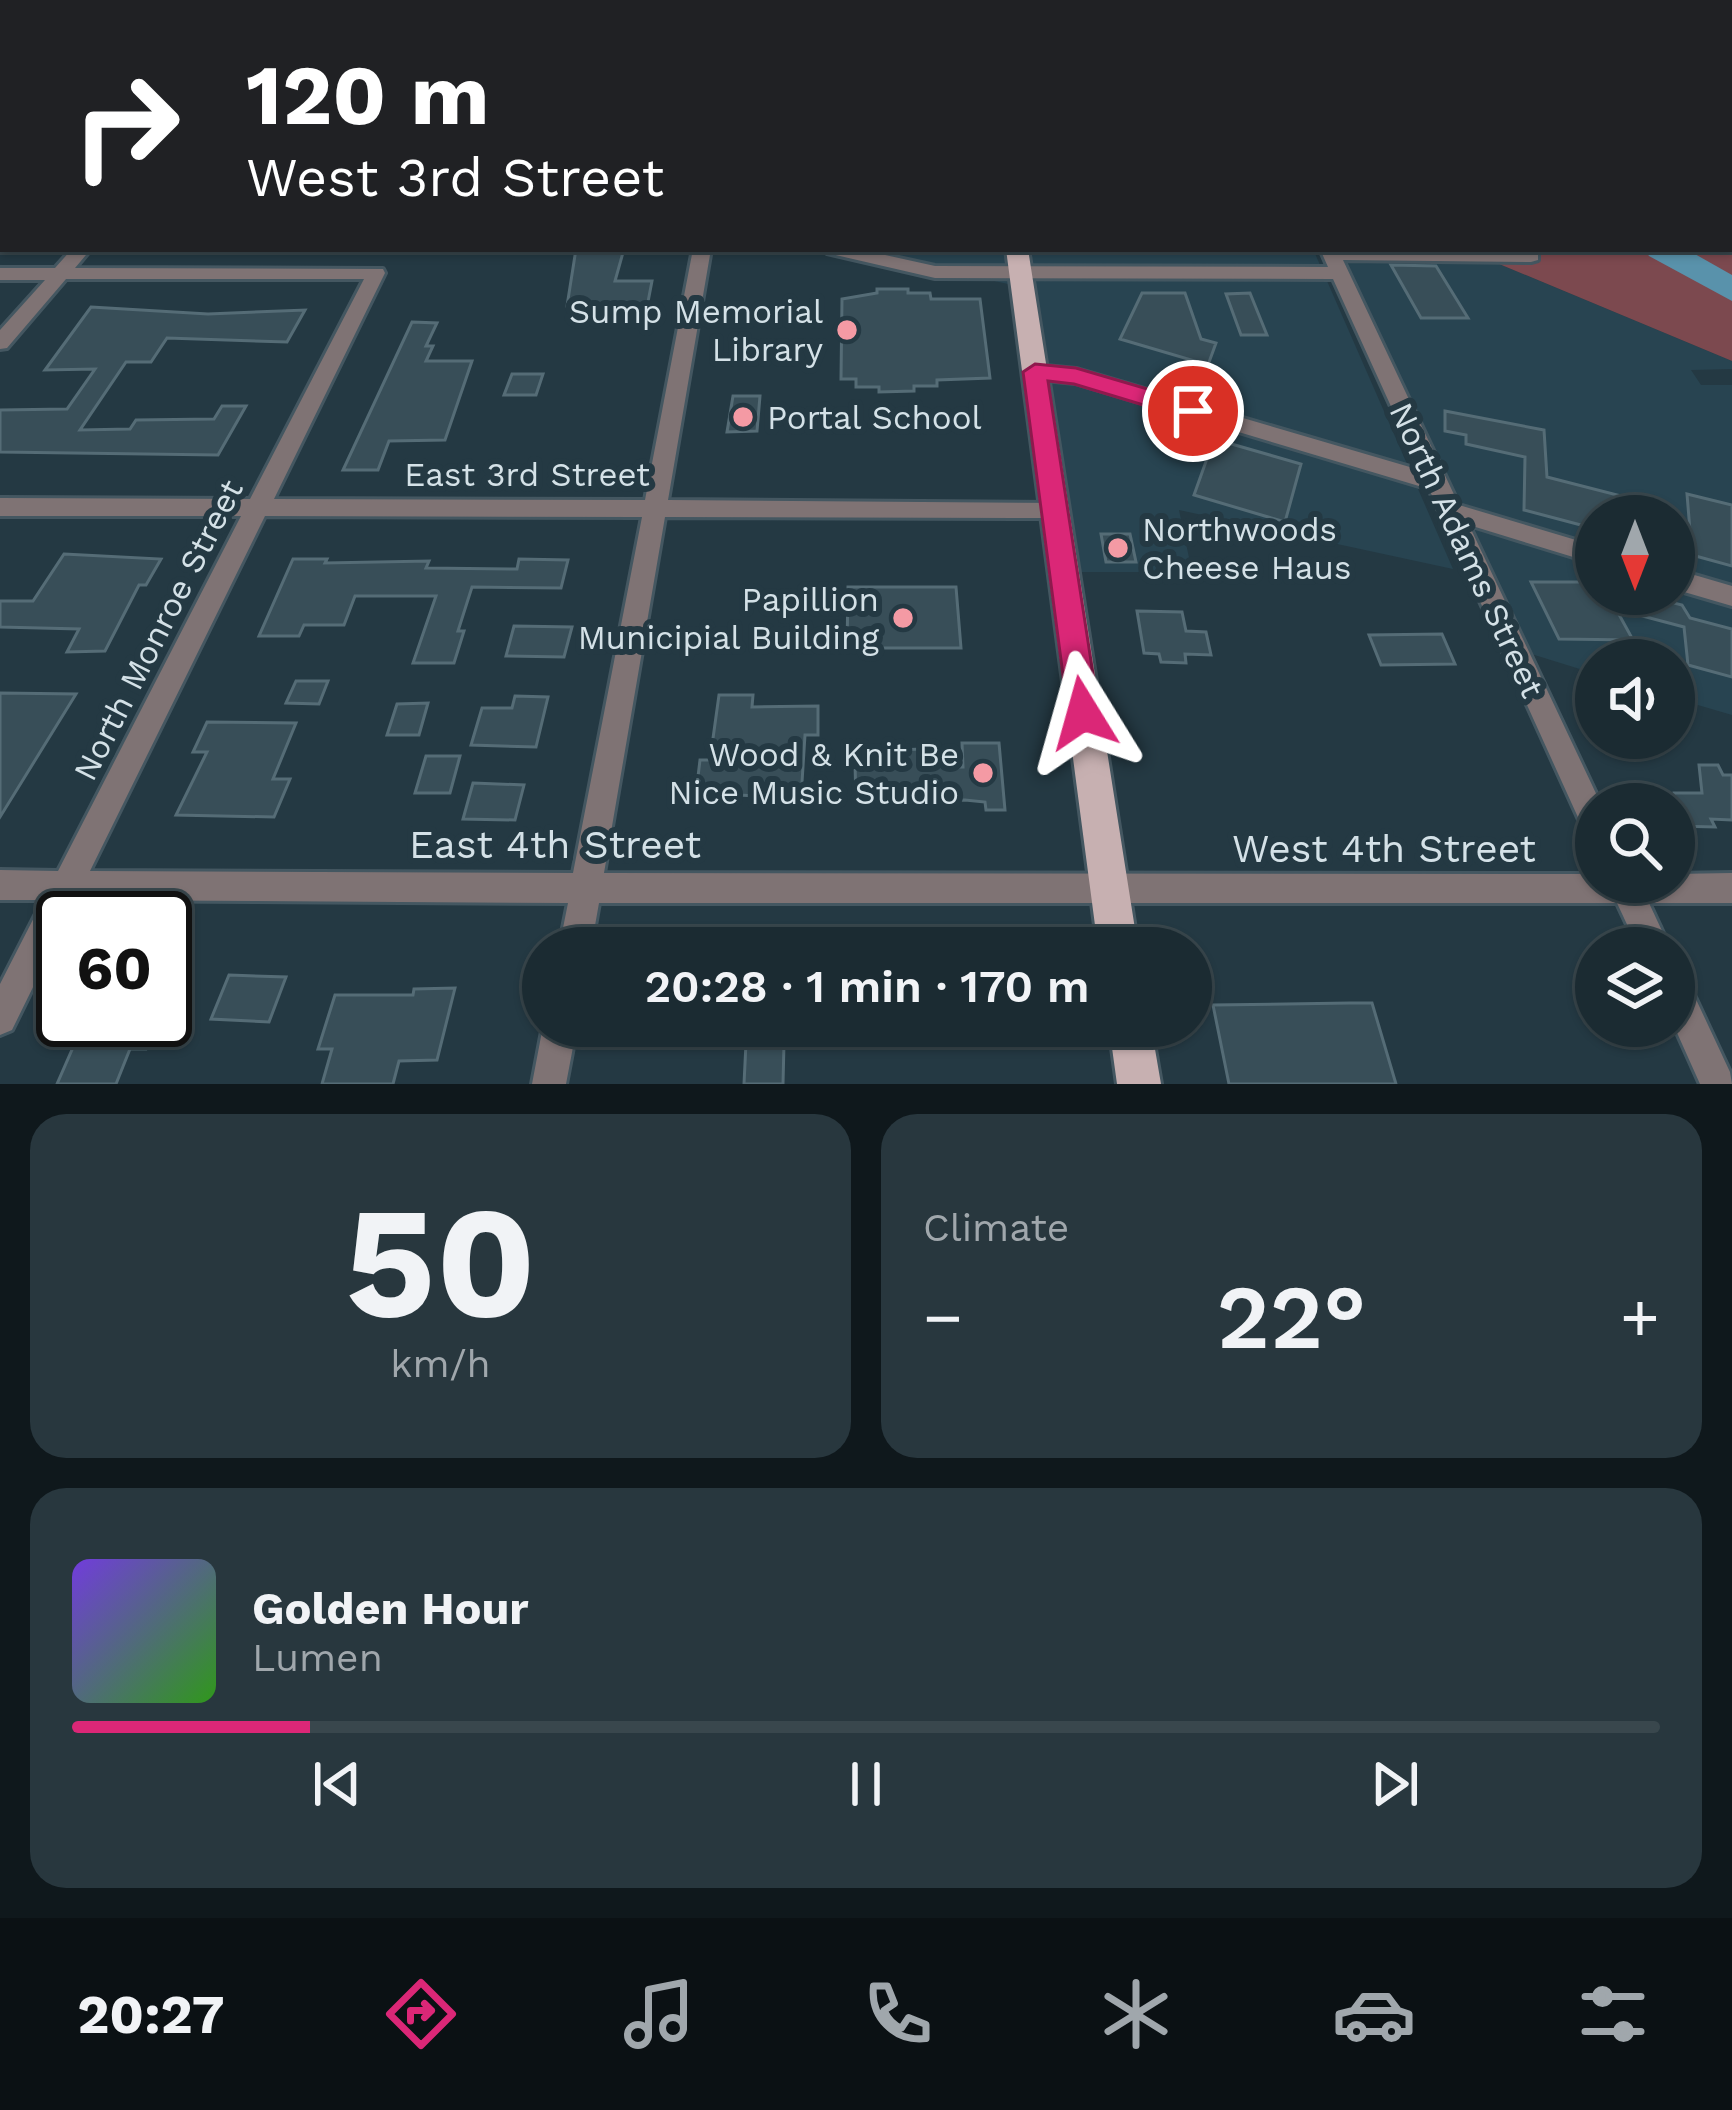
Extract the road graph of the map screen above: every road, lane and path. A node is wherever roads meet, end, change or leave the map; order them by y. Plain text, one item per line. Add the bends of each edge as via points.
1 (79, 252) edge
2 (701, 252) edge
3 (845, 252) edge
4 (1531, 256) dead end
5 (1334, 259) edge
6 (1019, 261) edge
7 (0, 274) edge
8 (58, 274) junction
9 (0, 343) edge
10 (1035, 372) junction
11 (1435, 483) junction
12 (655, 506) junction
13 (0, 507) edge
14 (257, 508) junction
15 (1055, 508) junction
16 (1448, 510) junction
17 (1575, 549) edge
18 (1695, 585) edge
19 (1732, 596) edge
20 (1576, 783) edge
21 (0, 885) edge
22 (67, 885) junction
23 (587, 885) junction
24 (1575, 885) edge
25 (1695, 887) edge
26 (1732, 888) edge
27 (1109, 889) junction
28 (579, 927) edge
29 (1115, 927) edge
30 (0, 1018) edge
31 (1695, 1035) edge
32 (556, 1047) edge
33 (1133, 1047) edge
34 (549, 1084) edge
35 (1139, 1084) edge
36 (1718, 1084) edge

1 - 8 street
2 - 12 street
3 - 6 street via 918,270
4 - 5 street
5 - 6 street
5 - 11 street, North Adams Street
6 - 10 main road
7 - 8 street
8 - 9 street
8 - 14 street, North Monroe Street via 376,273
10 - 11 street via 1076,376
10 - 15 main road
11 - 16 street, North Adams Street
12 - 14 street, East 3rd Street
12 - 15 street, East 3rd Street
12 - 23 street
13 - 14 street, East 3rd Street
14 - 22 street, North Monroe Street
15 - 27 main road
16 - 17 street
16 - 20 street, North Adams Street
18 - 19 street
21 - 22 street, East 4th Street
22 - 23 street, East 4th Street
22 - 30 street, North Monroe Street
23 - 27 street, East 4th Street
23 - 28 street
24 - 27 street, West 4th Street
25 - 26 street, West 4th Street
27 - 29 main road
31 - 36 street
32 - 34 street
33 - 35 main road

